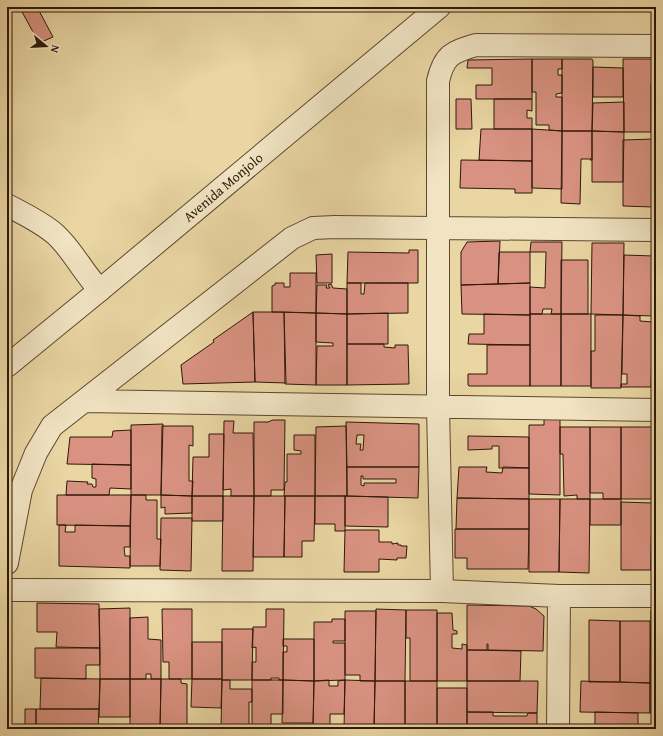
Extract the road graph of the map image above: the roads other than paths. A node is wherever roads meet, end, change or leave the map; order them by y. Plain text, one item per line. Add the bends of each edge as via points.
1 (439, 7) edge
2 (656, 46) edge
3 (7, 205) edge
4 (438, 228) junction
5 (656, 230) edge
6 (100, 290) junction
7 (7, 366) edge
8 (84, 401) junction
9 (438, 407) junction
10 (656, 410) edge
11 (7, 564) edge
12 (7, 590) edge
13 (442, 591) junction
14 (559, 596) junction
15 (656, 596) edge
16 (558, 729) edge

1 - 6 street, Avenida Monjolo
2 - 4 street via 476,45 456,51 448,57 442,66 438,81
3 - 6 street via 56,234
4 - 5 street
4 - 8 street via 335,226 313,228 292,238
4 - 9 street
6 - 7 street, Avenida Monjolo
8 - 9 street
8 - 11 street via 52,426 36,453 21,490
9 - 10 street
9 - 13 street
12 - 13 street
13 - 14 street
14 - 15 street
14 - 16 street

